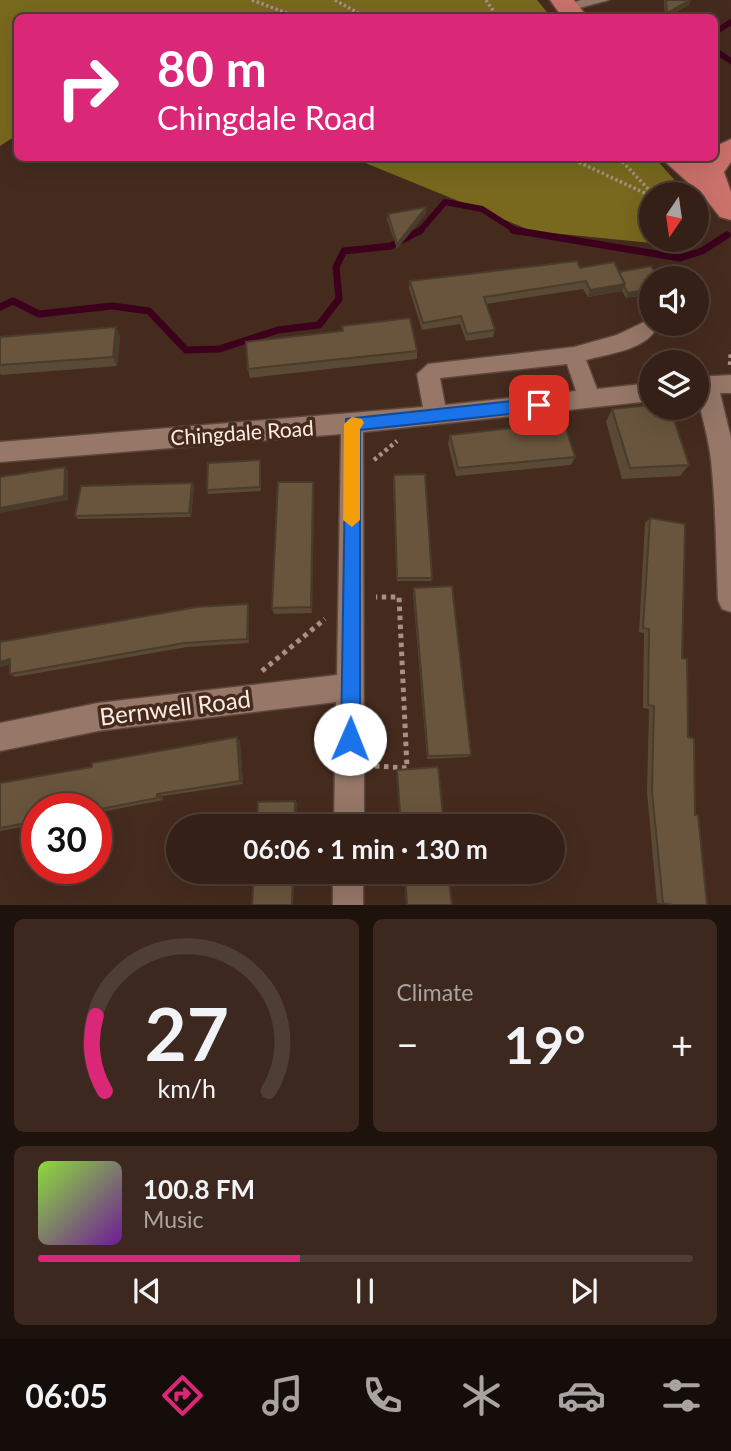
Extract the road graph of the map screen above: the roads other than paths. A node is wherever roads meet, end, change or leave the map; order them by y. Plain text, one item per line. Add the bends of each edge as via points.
1 (602, 0) edge
2 (569, 8) edge
3 (678, 161) edge
4 (714, 161) edge
5 (721, 200) edge
6 (639, 333) edge
7 (574, 355) junction
8 (731, 384) edge
9 (709, 385) edge
10 (639, 394) edge
11 (709, 395) edge
12 (590, 400) junction
13 (431, 415) junction
14 (352, 424) junction
15 (0, 452) edge
16 (731, 600) edge
17 (351, 687) junction
18 (0, 737) edge
19 (349, 814) edge
20 (348, 884) edge
21 (348, 905) edge

1 - 2 street
3 - 5 main road
4 - 5 main road via 710,164
6 - 7 street
7 - 12 street
7 - 13 street via 436,370 428,374
8 - 9 street
10 - 12 street, Chingdale Road
11 - 16 street via 722,472
12 - 13 street, Chingdale Road
13 - 14 street, Chingdale Road
14 - 15 street, Chingdale Road
14 - 17 street
17 - 18 street, Bernwell Road via 98,717
17 - 19 street
20 - 21 street

